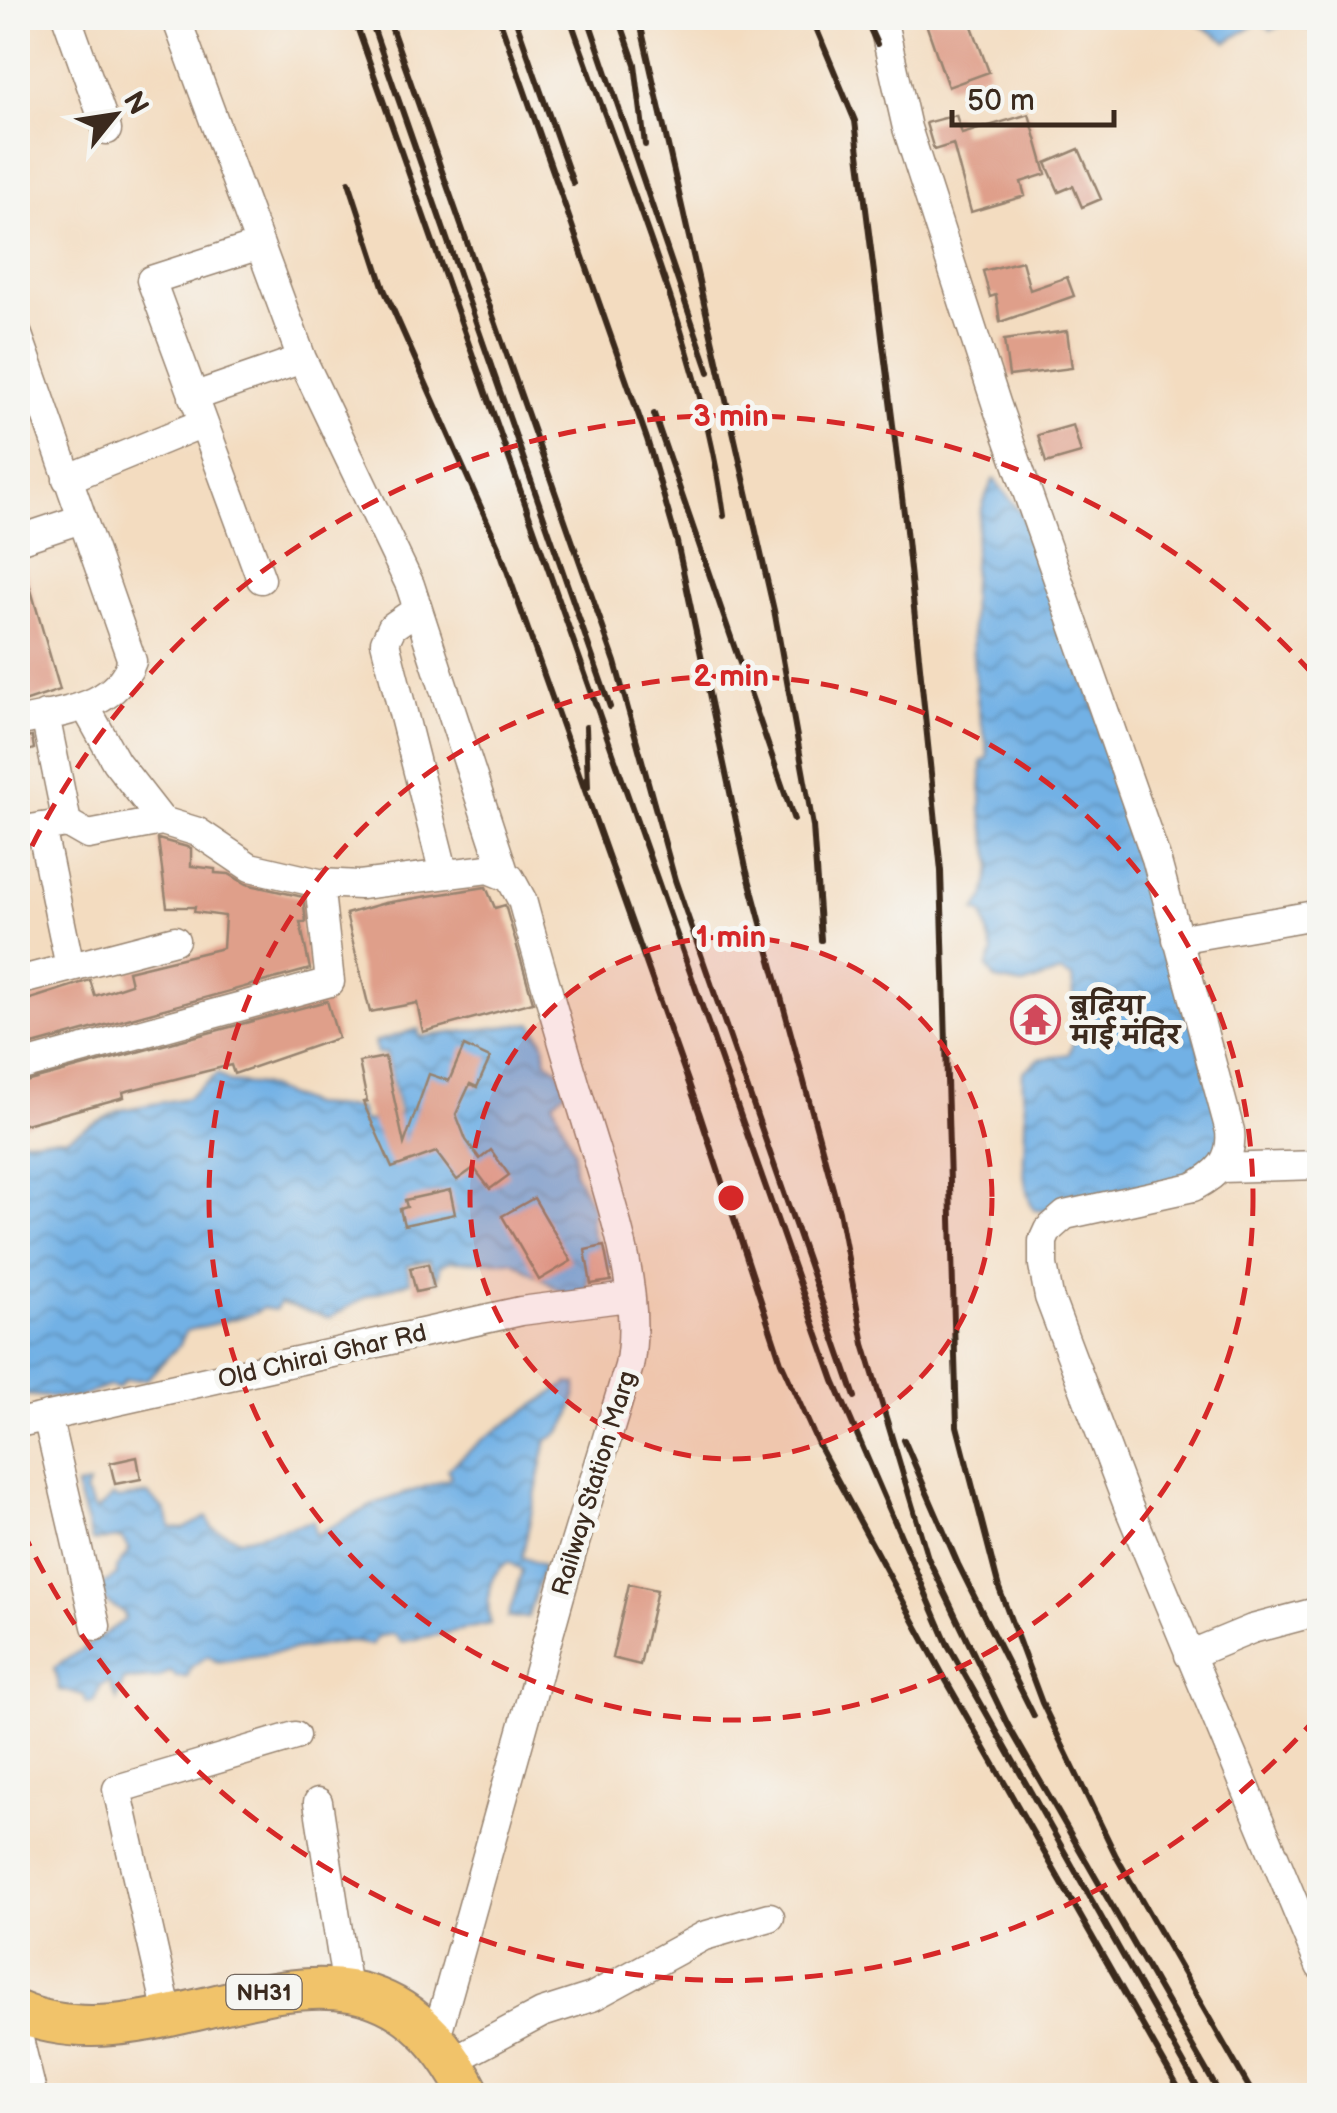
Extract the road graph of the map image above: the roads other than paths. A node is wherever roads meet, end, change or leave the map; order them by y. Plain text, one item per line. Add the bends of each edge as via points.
1 (67, 18) edge
2 (176, 18) edge
3 (882, 18) edge
4 (108, 130) dead end
5 (260, 245) junction
6 (18, 335) edge
7 (302, 359) junction
8 (198, 410) junction
9 (67, 479) junction
10 (81, 519) junction
11 (18, 540) edge
12 (261, 579) dead end
13 (418, 609) junction
14 (85, 706) junction
15 (31, 719) edge
16 (162, 821) junction
17 (42, 827) edge
18 (502, 872) junction
19 (444, 874) junction
20 (318, 883) junction
21 (1320, 914) edge
22 (1177, 939) junction
23 (176, 940) dead end
24 (70, 967) junction
25 (18, 981) edge
26 (18, 1067) edge
27 (1320, 1165) edge
28 (1221, 1168) junction
29 (628, 1297) junction
30 (46, 1416) junction
31 (18, 1422) edge
32 (1320, 1611) edge
33 (96, 1626) dead end
34 (1189, 1655) junction
35 (295, 1736) dead end
36 (318, 1802) dead end
37 (770, 1917) dead end
38 (1320, 1966) edge
39 (347, 1989) junction
40 (18, 2012) edge
41 (168, 2014) junction
42 (18, 2035) edge
43 (452, 2066) edge
44 (33, 2096) edge

1 - 4 street
2 - 5 street, Railway Station Marg
3 - 22 street via 906,128 1120,749
5 - 7 street, Railway Station Marg
5 - 8 street via 151,280
6 - 9 street
7 - 8 street
7 - 13 street, Railway Station Marg
8 - 9 street
8 - 12 street
9 - 10 street
10 - 11 street
10 - 14 street via 132,661 124,682
13 - 18 street, Railway Station Marg
13 - 19 street via 392,626 385,642
14 - 15 street
14 - 16 street via 116,762
15 - 17 street
16 - 17 street via 88,834
16 - 20 street via 198,832 250,868
17 - 24 street
18 - 19 street
18 - 29 street, Railway Station Marg via 522,900 614,1215
19 - 20 street
20 - 26 street via 330,982
21 - 22 street
22 - 28 street via 1230,1130 1229,1156
23 - 24 street
24 - 25 street
27 - 28 street
28 - 34 street via 1193,1187 1066,1216 1043,1241 1049,1297
29 - 30 street, Old Chirai Ghar Rd via 521,1310
29 - 43 street, Railway Station Marg via 629,1366 571,1556
30 - 31 street, Old Chirai Ghar Rd
30 - 33 street
32 - 34 street
34 - 38 street
35 - 41 street via 116,1789
36 - 39 street
37 - 43 street via 704,1936 592,1997 542,2013
39 - 41 highway, NH31 via 268,1991
39 - 43 highway, NH31 via 412,2019
40 - 41 highway, NH31 via 79,2028
42 - 44 street

